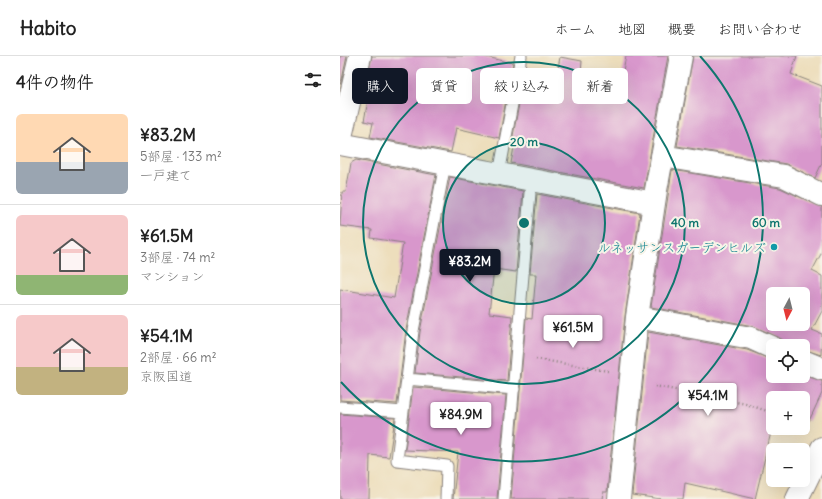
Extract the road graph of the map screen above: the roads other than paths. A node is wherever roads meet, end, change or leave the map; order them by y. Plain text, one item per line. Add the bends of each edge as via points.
1 (360, 56) edge
2 (521, 56) edge
3 (681, 56) edge
4 (340, 141) edge
5 (340, 144) edge
6 (662, 156) junction
7 (445, 164) junction
8 (499, 174) junction
9 (531, 180) junction
10 (822, 195) edge
11 (654, 203) junction
12 (637, 317) junction
13 (766, 345) edge
14 (810, 364) edge
15 (822, 369) edge
16 (407, 379) junction
17 (514, 388) junction
18 (340, 407) edge
19 (403, 412) junction
20 (822, 448) edge
21 (446, 499) edge
22 (504, 499) edge
23 (619, 499) edge
24 (797, 499) edge

1 - 4 main road
2 - 8 lane
3 - 6 main road
5 - 7 main road
6 - 10 main road via 784,176
6 - 11 main road
7 - 8 main road
7 - 16 lane
8 - 9 main road
9 - 11 main road
9 - 17 lane
11 - 12 main road
12 - 13 main road via 751,338
12 - 23 main road
14 - 15 main road
16 - 17 lane
16 - 19 lane
17 - 22 lane
18 - 19 lane
19 - 21 lane via 397,460 447,466
20 - 24 main road

